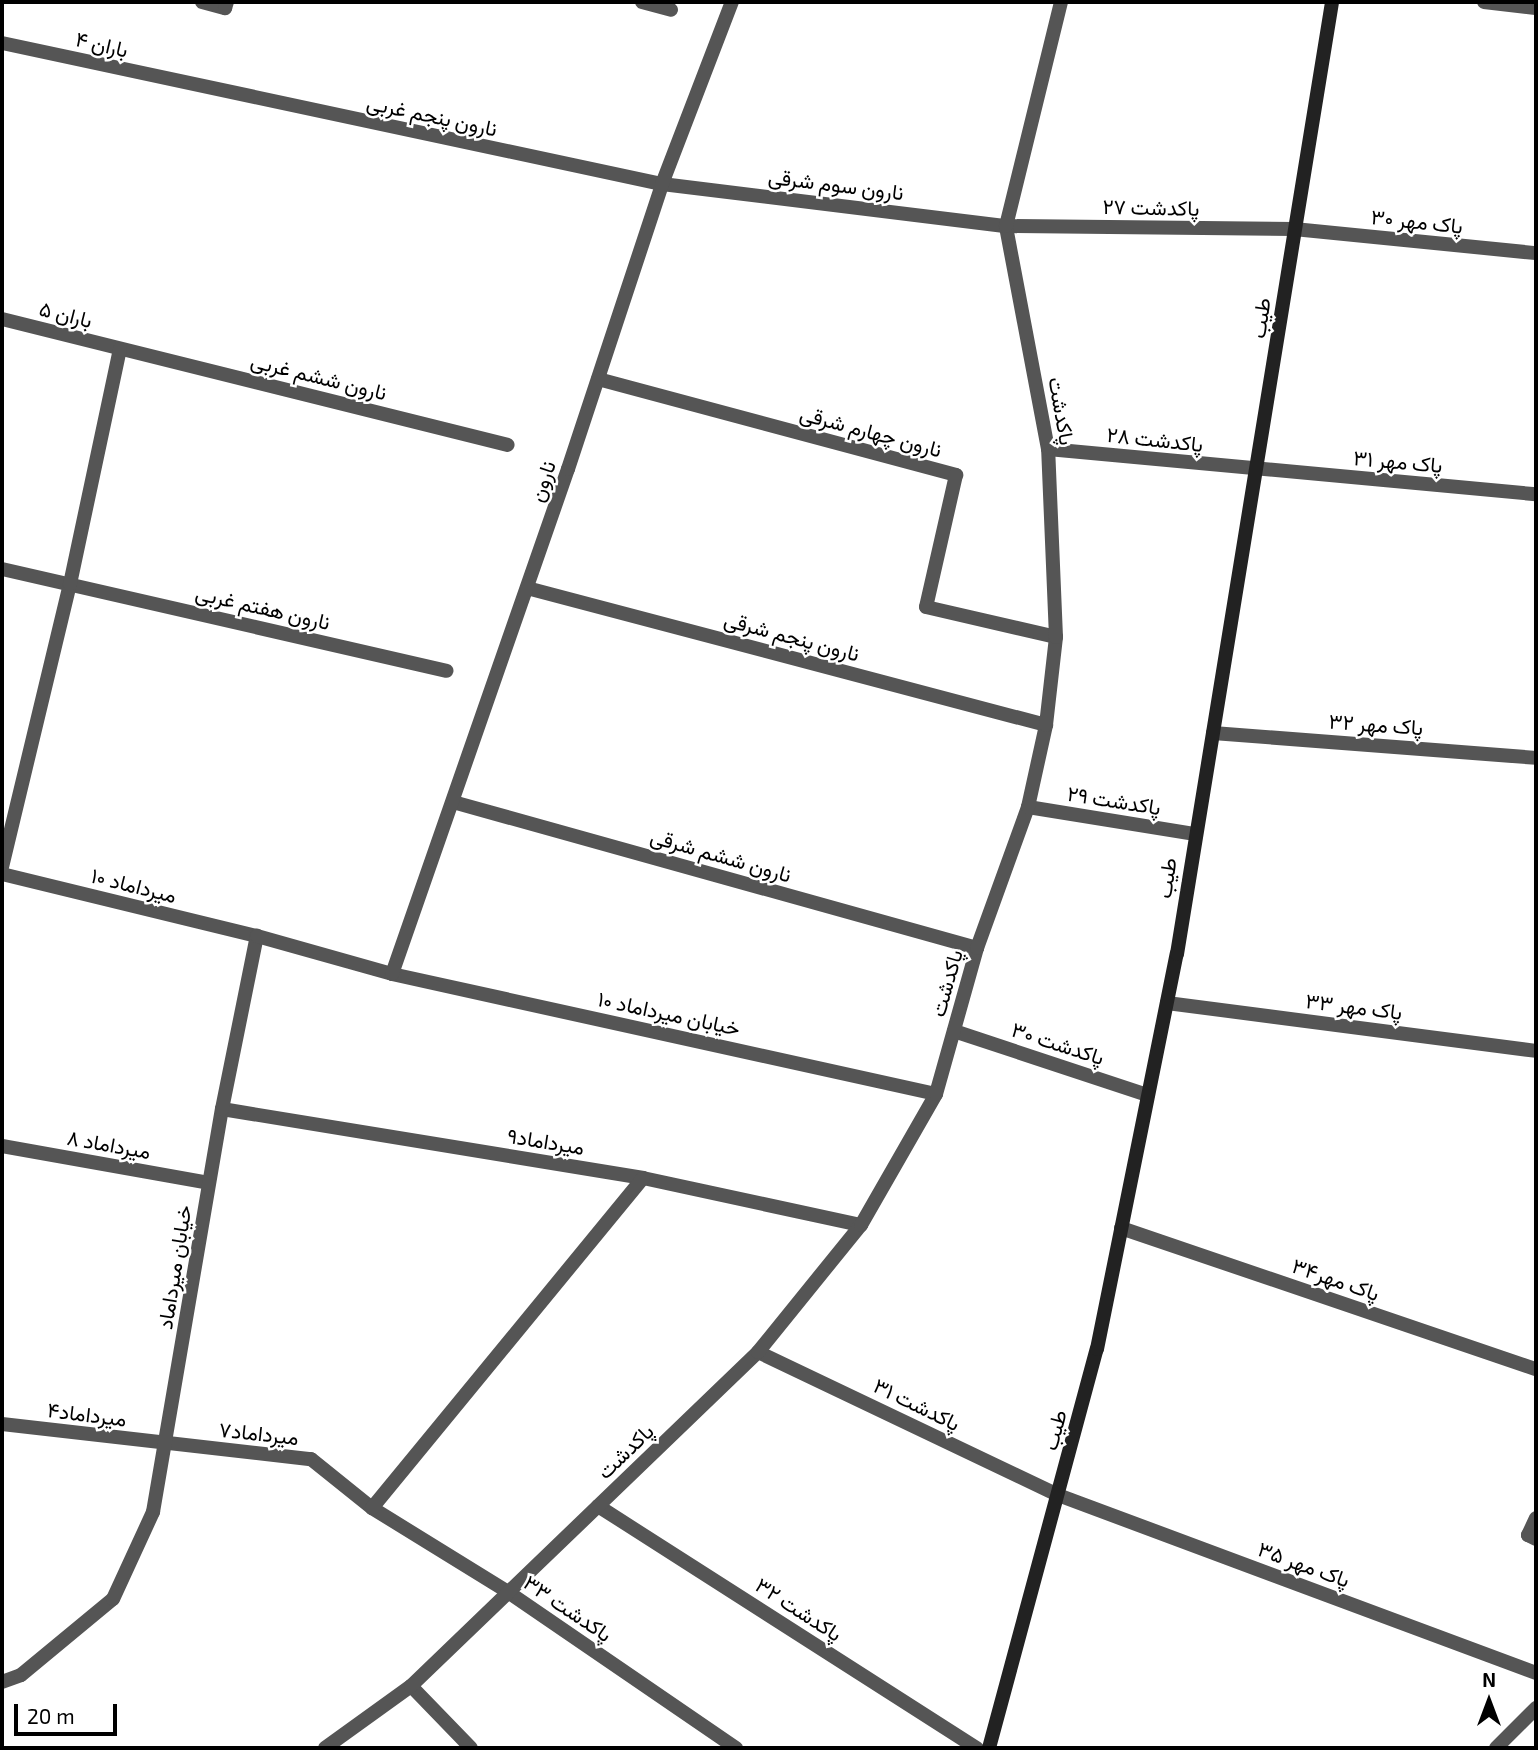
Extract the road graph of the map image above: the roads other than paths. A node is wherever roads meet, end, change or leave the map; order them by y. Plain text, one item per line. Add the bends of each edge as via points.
1 (202, 2) edge
2 (642, 2) edge
3 (732, 2) edge
4 (1061, 2) edge
5 (1332, 2) edge
6 (1483, 2) edge
7 (226, 5) edge
8 (1536, 8) edge
9 (671, 10) dead end
10 (2, 43) edge
11 (193, 86) joint
12 (662, 184) junction
13 (1006, 226) junction
14 (1294, 229) junction
15 (1536, 253) edge
16 (2, 319) edge
17 (120, 349) junction
18 (598, 379) junction
19 (508, 445) dead end
20 (1048, 449) junction
21 (1257, 470) junction
22 (1536, 494) edge
23 (2, 569) edge
24 (70, 584) junction
25 (527, 587) junction
26 (1056, 636) junction
27 (446, 671) dead end
28 (1046, 725) junction
29 (1213, 733) junction
30 (1536, 758) edge
31 (453, 802) junction
32 (1028, 807) junction
33 (1194, 834) junction
34 (2, 867) edge
35 (2, 874) edge
36 (257, 936) junction
37 (978, 948) junction
38 (393, 974) junction
39 (1167, 1003) junction
40 (954, 1031) junction
41 (1536, 1051) edge
42 (936, 1094) junction
43 (1148, 1095) junction
44 (222, 1109) junction
45 (2, 1146) edge
46 (643, 1178) junction
47 (209, 1183) junction
48 (861, 1225) junction
49 (1121, 1228) junction
50 (758, 1352) junction
51 (1536, 1369) edge
52 (2, 1424) edge
53 (166, 1445) junction
54 (1058, 1495) junction
55 (597, 1506) junction
56 (372, 1508) junction
57 (1536, 1518) edge
58 (1536, 1539) edge
59 (510, 1594) junction
60 (1536, 1673) edge
61 (2, 1682) edge
62 (411, 1686) junction
63 (1536, 1708) edge
64 (325, 1748) edge
65 (471, 1748) edge
66 (737, 1748) edge
67 (977, 1748) edge
68 (989, 1748) edge
69 (1496, 1748) edge

1 - 7 street
2 - 9 street
3 - 12 street, نارون
4 - 13 street, پاکدشت
5 - 14 main road, طیب
6 - 8 street
10 - 11 street, باران ۴
11 - 12 street, نارون پنجم غربی
12 - 13 street, نارون سوم شرقی
12 - 18 street, نارون
13 - 14 street, پاکدشت ۲۷
13 - 20 street, پاکدشت
14 - 15 street, پاک مهر ۳۰
14 - 21 main road, طیب
16 - 17 street, باران ۵
17 - 19 street, نارون ششم غربی
17 - 24 street
18 - 25 street, نارون
18 - 26 street, نارون چهارم شرقی via 956,475 926,607
20 - 21 street, پاکدشت ۲۸
20 - 26 street, پاکدشت
21 - 22 street, پاک مهر ۳۱
21 - 29 main road, طیب
23 - 24 street, نارون هفتم غربی
24 - 27 street, نارون هفتم غربی
24 - 34 street
25 - 28 street, نارون پنجم شرقی
25 - 31 street, نارون
26 - 28 street, پاکدشت
28 - 32 street, پاکدشت
29 - 30 street, پاک مهر ۳۲
29 - 33 main road, طیب
31 - 37 street, نارون ششم شرقی
31 - 38 street, نارون
32 - 33 street, پاکدشت ۲۹
32 - 37 street, پاکدشت
33 - 39 main road, طیب
35 - 36 street, میرداماد ۱۰
36 - 38 street
36 - 44 street, خیابان میرداماد
37 - 40 street, پاکدشت
38 - 42 street, ۱۰ خیابان میرداماد
39 - 41 street, پاک مهر ۳۳
39 - 43 main road, طیب
40 - 42 street, پاکدشت
40 - 43 street, پاکدشت ۳۰
42 - 48 street, پاکدشت
43 - 49 main road, طیب
44 - 46 street, میرداماد۹
44 - 47 street, خیابان میرداماد
45 - 47 street, میرداماد ۸
46 - 48 street, میرداماد۹
46 - 56 street
47 - 53 street, خیابان میرداماد
48 - 50 street, پاکدشت
49 - 51 street, پاک مهر۳۴
49 - 54 main road, طیب via 1097,1349
50 - 54 street, پاکدشت ۳۱
50 - 55 street, پاکدشت
52 - 53 street, میرداماد۴
53 - 56 street, میرداماد۷ via 311,1459
53 - 61 street, خیابان میرداماد via 153,1512 113,1599 21,1675
54 - 60 street, پاک مهر ۳۵
54 - 68 main road, طیب
55 - 59 street, پاکدشت
55 - 67 street, پاکدشت ۳۲
56 - 59 street, پاکدشت ۳۳
57 - 58 street via 1528,1535
59 - 62 street, پاکدشت
59 - 66 street, پاکدشت ۳۳
62 - 64 street, پاکدشت
62 - 65 street
63 - 69 street

